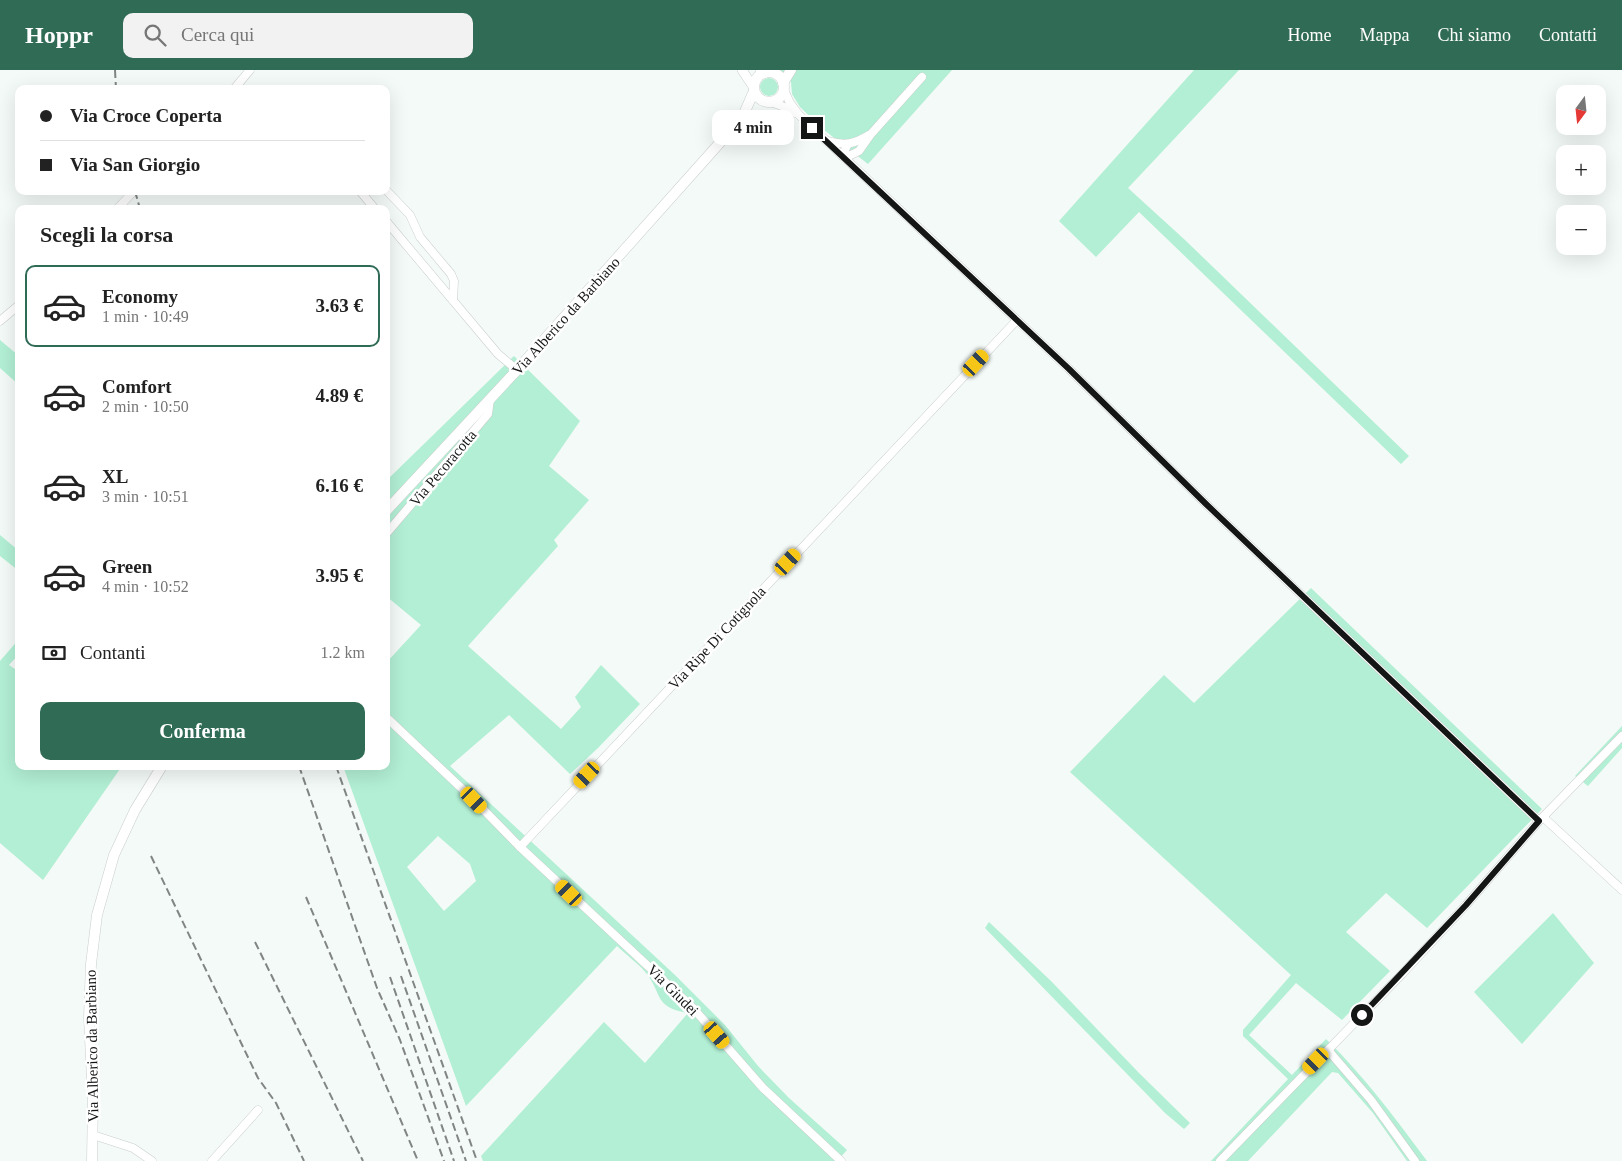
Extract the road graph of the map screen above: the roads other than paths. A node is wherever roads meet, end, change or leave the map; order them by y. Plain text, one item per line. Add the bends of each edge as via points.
1 (250, 70) edge
2 (742, 70) edge
3 (791, 70) edge
4 (768, 71) edge
5 (922, 77) dead end
6 (237, 85) edge
7 (783, 86) junction
8 (754, 89) junction
9 (769, 102) junction
10 (799, 115) junction
11 (742, 118) junction
12 (871, 134) junction
13 (826, 140) junction
14 (848, 144) junction
15 (859, 151) junction
16 (842, 156) junction
17 (857, 171) junction
18 (390, 194) edge
19 (130, 195) edge
20 (363, 195) edge
21 (121, 205) edge
22 (372, 205) edge
23 (390, 226) edge
24 (453, 300) junction
25 (15, 308) edge
26 (1017, 320) junction
27 (0, 321) edge
28 (518, 370) junction
29 (490, 398) junction
30 (390, 507) edge
31 (390, 529) edge
32 (390, 721) edge
33 (1622, 736) edge
34 (160, 770) edge
35 (1541, 819) junction
36 (520, 846) junction
37 (1622, 890) edge
38 (1328, 1050) junction
39 (258, 1110) dead end
40 (93, 1135) junction
41 (92, 1161) edge
42 (152, 1161) edge
43 (212, 1161) edge
44 (842, 1161) edge
45 (1220, 1161) edge
46 (1415, 1161) edge

1 - 6 street
2 - 8 street
3 - 7 main road
4 - 7 main road via 778,76
4 - 8 main road via 756,80
5 - 12 street
7 - 9 main road via 780,97
7 - 10 street
8 - 9 main road via 759,98
8 - 11 main road, Via Alberico da Barbiano
9 - 10 street
9 - 11 main road, Via Alberico da Barbiano
10 - 13 street
11 - 28 main road, Via Alberico da Barbiano
12 - 14 street via 857,143
12 - 15 street
13 - 14 street
13 - 16 street
14 - 16 street
15 - 16 street
15 - 17 street
16 - 17 street
17 - 26 street
18 - 24 street via 410,215 420,237 452,274
19 - 21 street
20 - 22 street
23 - 24 street
24 - 28 street via 498,354
25 - 27 street
26 - 35 street
26 - 36 street, Via Ripe Di Cotignola
28 - 29 main road, Via Alberico da Barbiano
29 - 30 main road, Via Alberico da Barbiano
29 - 31 street, Via Pecoracotta via 488,414
32 - 36 street
33 - 35 street
34 - 40 main road, Via Alberico da Barbiano via 135,810 114,855 97,916 89,1017
35 - 37 street
35 - 38 street via 1402,974
36 - 44 street, Via Giudei via 694,1008 763,1088
38 - 45 street
38 - 46 street via 1371,1100
39 - 43 street
40 - 41 main road, Via Alberico da Barbiano
40 - 42 street via 133,1148

